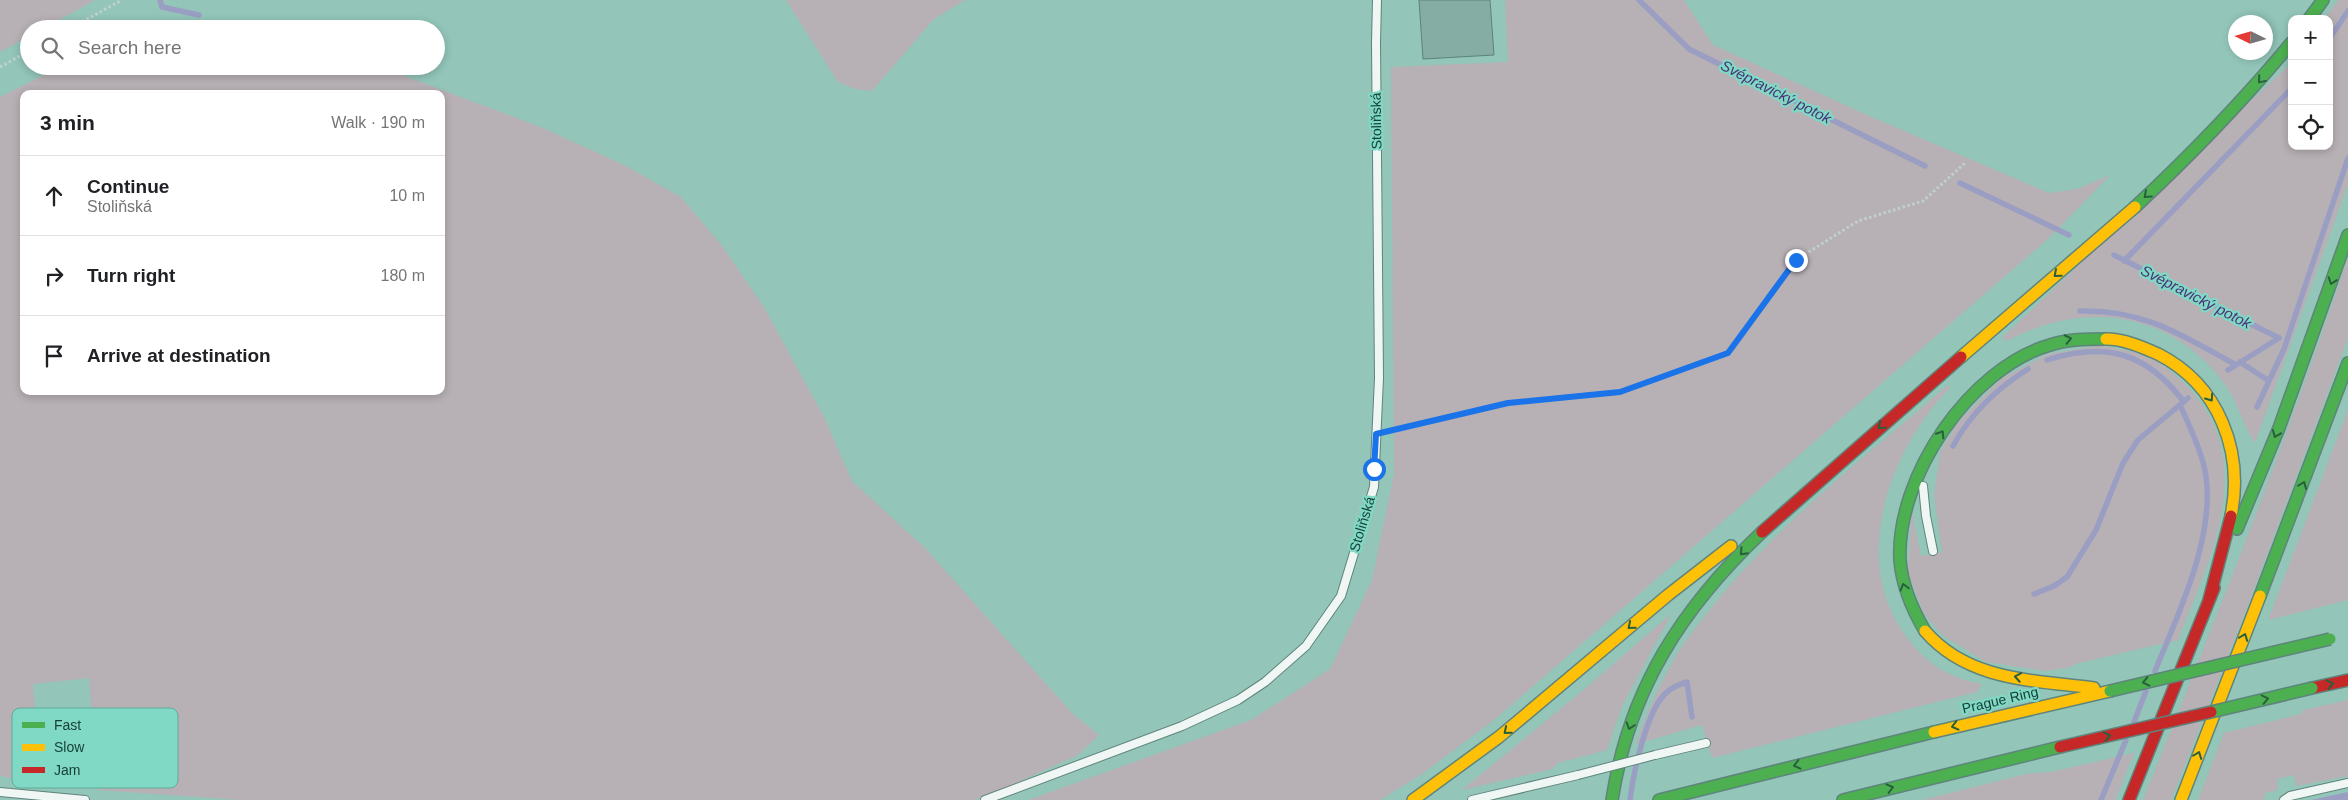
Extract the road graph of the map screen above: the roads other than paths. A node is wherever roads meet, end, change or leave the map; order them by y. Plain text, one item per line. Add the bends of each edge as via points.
1 (1377, 0) edge
2 (2322, 0) edge
3 (2312, 15) edge
4 (2288, 47) edge
5 (2348, 235) edge
6 (2348, 364) edge
7 (2348, 386) edge
8 (2321, 439) junction
9 (1843, 459) junction
10 (1922, 468) junction
11 (1933, 551) dead end
12 (2209, 600) junction
13 (2334, 638) dead end
14 (2348, 680) edge
15 (2110, 690) junction
16 (1706, 743) dead end
17 (2348, 783) edge
18 (0, 792) edge
19 (85, 800) edge
20 (985, 800) edge
21 (1413, 800) edge
22 (1472, 800) edge
23 (1612, 800) edge
24 (1659, 800) edge
25 (1843, 800) edge
26 (2129, 800) edge
27 (2181, 800) edge
28 (2284, 800) edge

1 - 20 lane, Stoliňská via 1379,378 1374,487 1341,596 1306,646 1266,682 1238,700 1182,726
2 - 3 main road
4 -> 9 main road via 2227,117 2174,170
5 -> 12 main road via 2278,428
6 - 8 main road
7 - 8 main road
27 -> 8 main road
9 -> 21 main road via 1668,594 1499,737
9 -> 23 main road via 1750,544 1672,637 1633,717 1618,766
10 - 11 lane via 1924,507
10 -> 12 main road via 1938,438 1960,408 1986,381 2017,359 2050,344 2080,337 2108,337 2148,348 2177,365 2202,388 2220,416 2231,445 2234,495
15 -> 10 main road via 1978,668 1948,654 1925,631 1904,589 1899,556 1903,519
12 - 26 main road
13 -> 15 main road, Prague Ring, bridge
25 -> 14 main road, bridge
15 -> 24 main road, Prague Ring
16 - 22 lane, bridge
17 - 28 lane
18 - 19 lane

